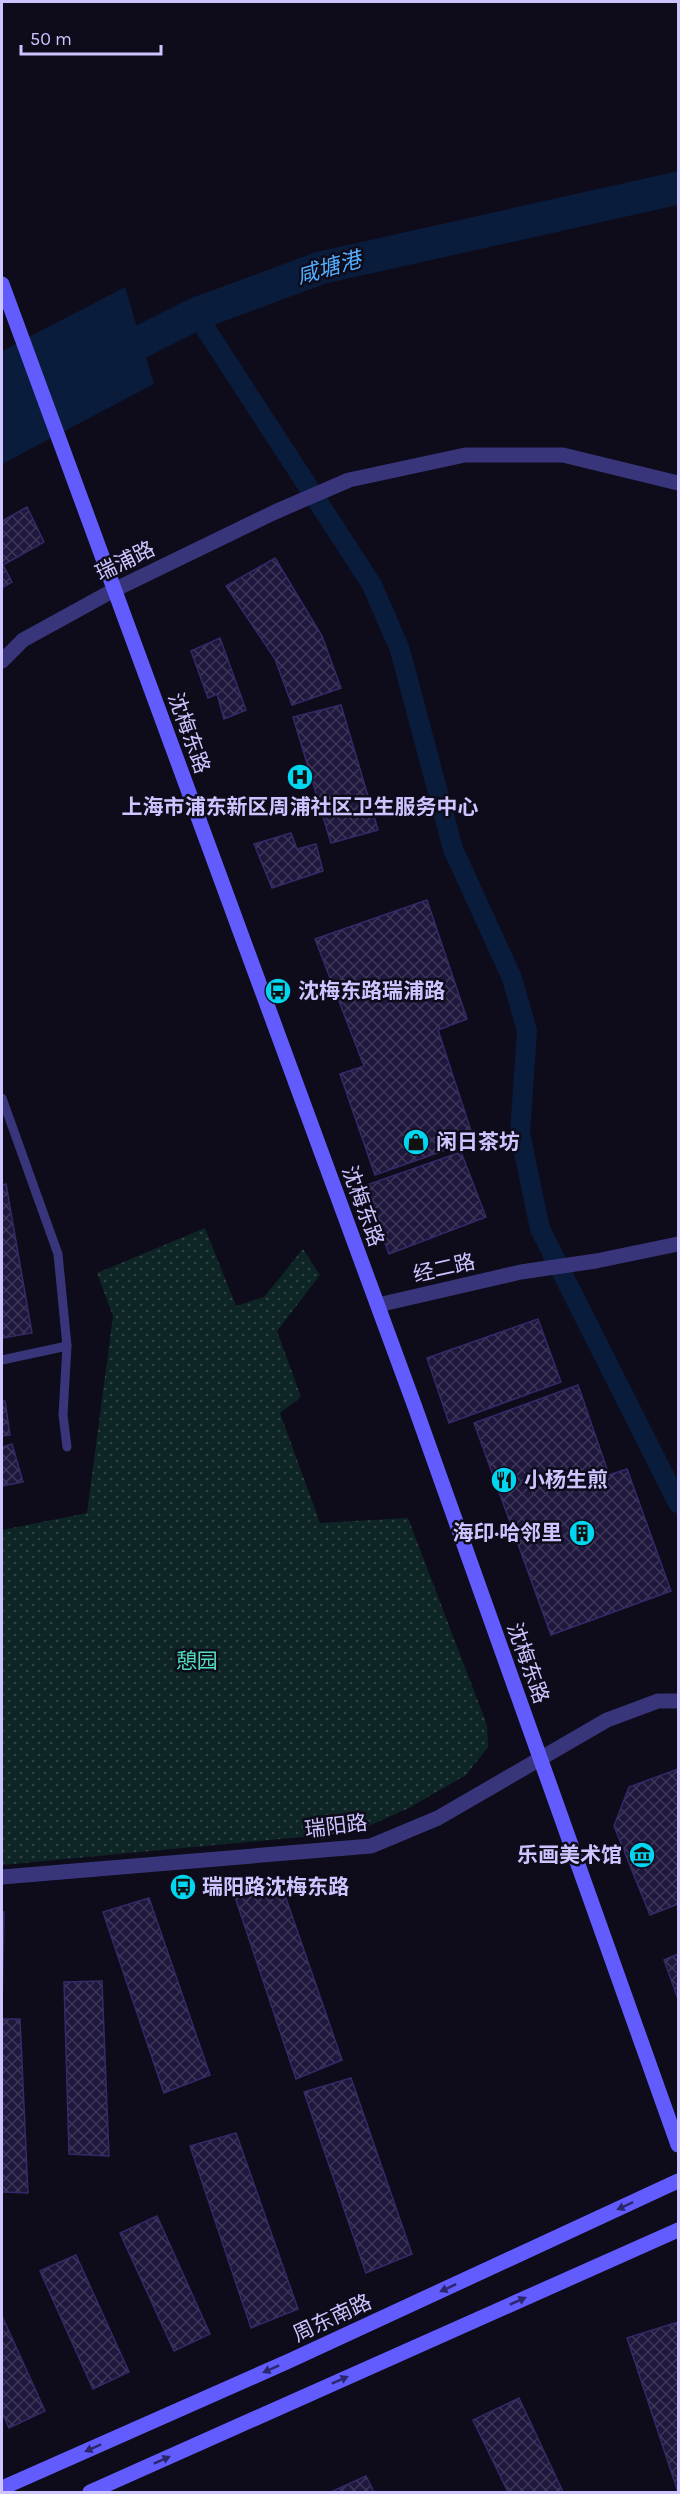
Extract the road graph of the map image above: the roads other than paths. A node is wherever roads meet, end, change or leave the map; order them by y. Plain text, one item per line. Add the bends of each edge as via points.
1 (2, 284) edge
2 (678, 483) edge
3 (114, 590) junction
4 (2, 661) edge
5 (2, 1098) edge
6 (678, 1244) edge
7 (378, 1305) junction
8 (67, 1346) junction
9 (2, 1360) edge
10 (67, 1447) dead end
11 (678, 1701) edge
12 (540, 1758) junction
13 (2, 1877) edge
14 (678, 2145) edge
15 (678, 2181) edge
16 (678, 2230) edge
17 (2, 2488) edge
18 (90, 2493) edge

1 - 3 street, 沈梅东路
2 - 3 street, 瑞浦路 via 563,455 465,455 349,480
3 - 4 street, 瑞浦路 via 23,640
3 - 7 street, 沈梅东路
5 - 8 lane via 58,1254
6 - 7 street, 经二路 via 521,1272
7 - 12 street, 沈梅东路
8 - 9 lane
8 - 10 lane via 63,1415
11 - 12 street, 瑞阳路 via 658,1701 607,1720
12 - 13 street, 瑞阳路 via 438,1818 371,1846
12 - 14 street, 沈梅东路
15 -> 17 street, 周东南路 via 289,2361
18 -> 16 street

